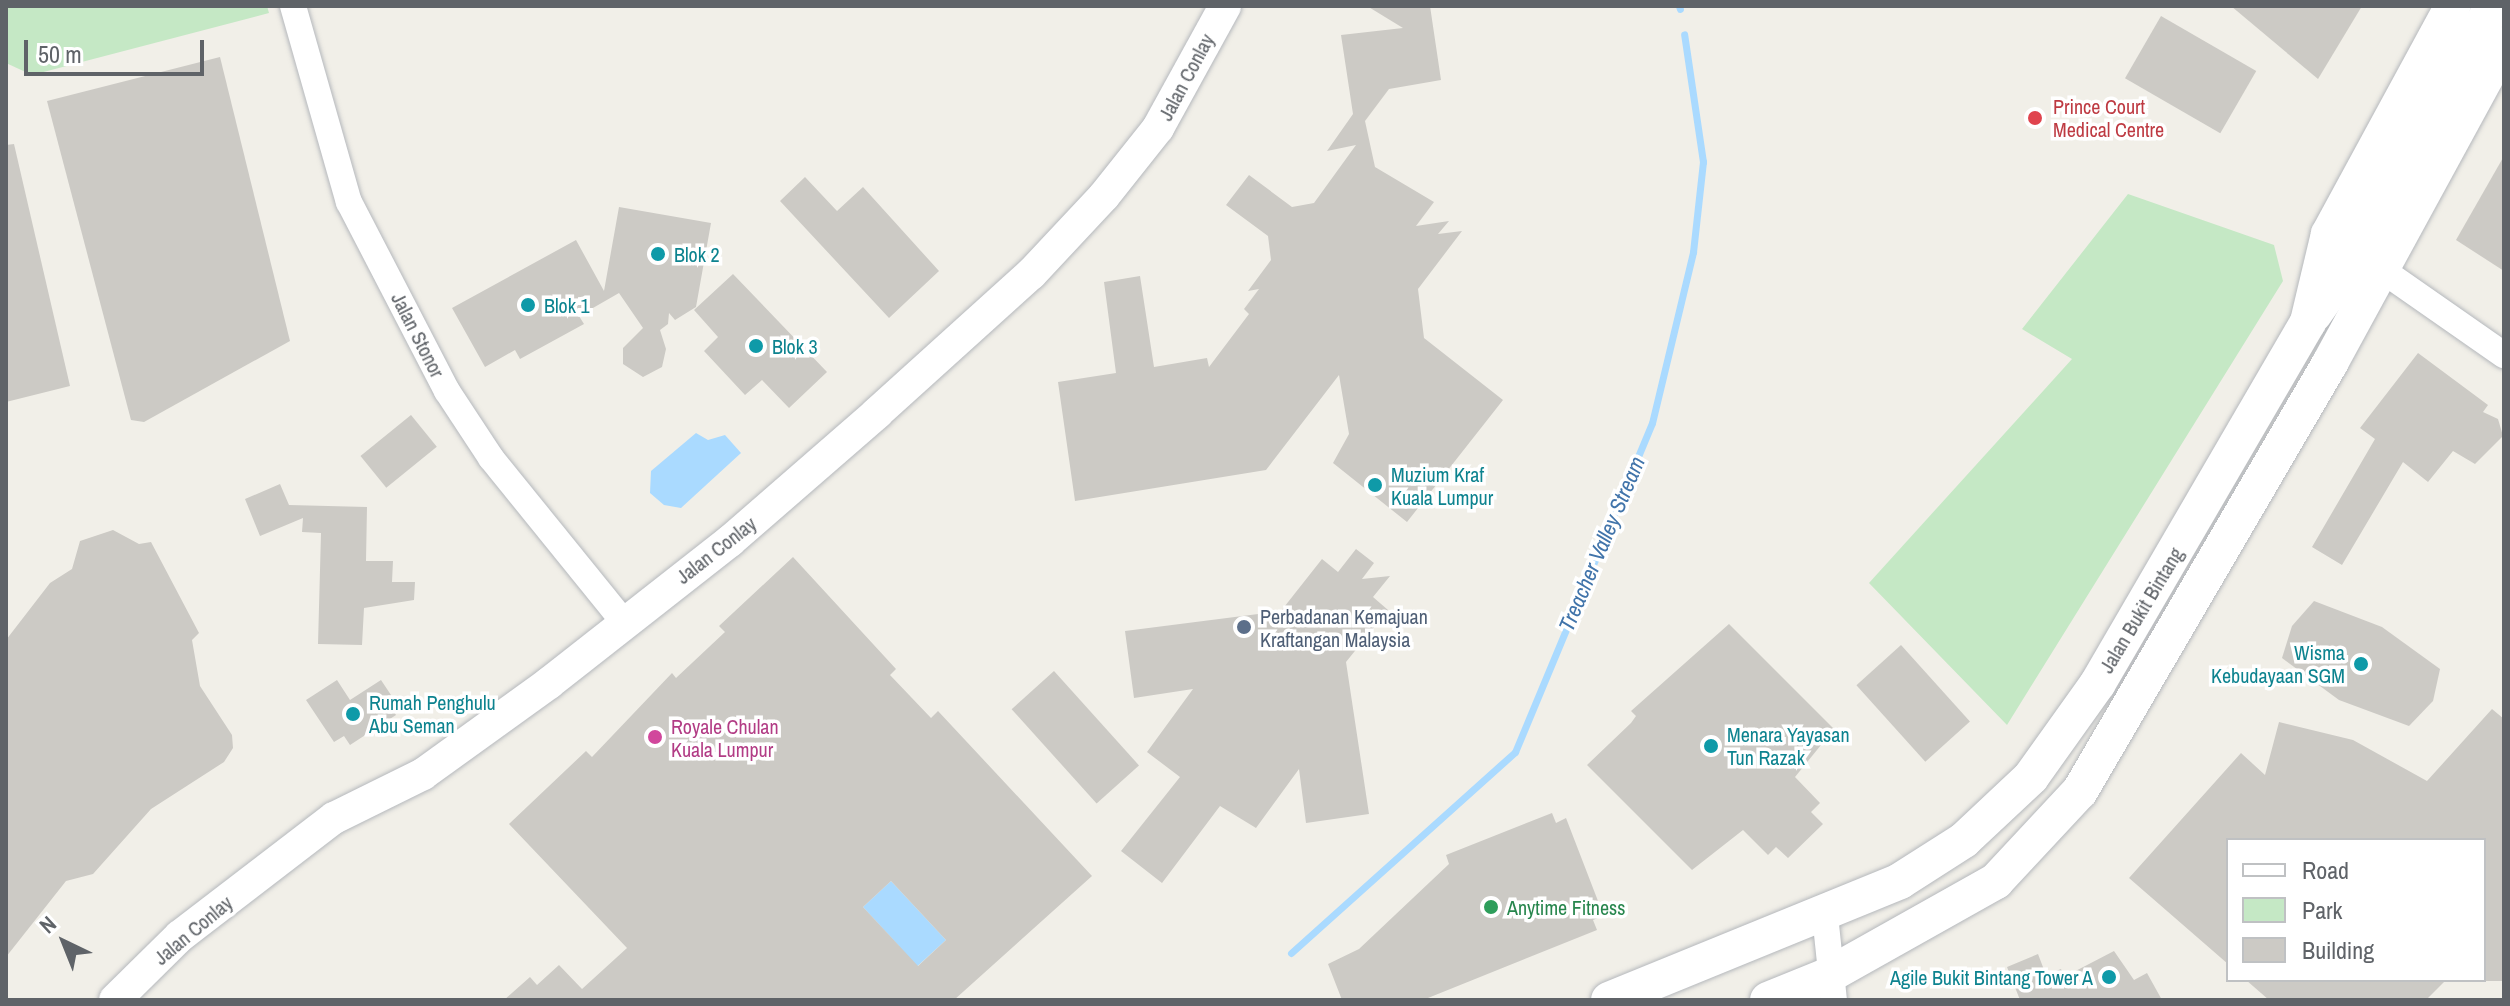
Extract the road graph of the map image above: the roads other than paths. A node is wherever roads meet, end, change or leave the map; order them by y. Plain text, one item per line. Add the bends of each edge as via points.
1 (293, 6) edge
2 (1225, 6) edge
3 (2453, 6) edge
4 (2493, 6) edge
5 (2504, 44) edge
6 (2382, 270) junction
7 (2308, 322) junction
8 (2504, 355) edge
9 (624, 622) junction
10 (1825, 915) junction
11 (1830, 988) edge
12 (115, 1000) edge
13 (1609, 1000) edge
14 (1768, 1000) edge

1 - 9 street, Jalan Stonor via 349,202 447,391 491,458
2 - 9 street, Jalan Conlay via 1158,128 1073,233 759,517
3 - 7 main road, Jalan Bukit Bintang via 2329,234
4 - 7 main road via 2343,273
5 - 6 main road, Jalan Bukit Bintang
6 - 8 street
6 - 11 main road, Jalan Bukit Bintang via 2080,791 1996,881
7 - 10 main road, Jalan Bukit Bintang via 2098,683 2031,777 1995,815 1937,858
9 - 12 street, Jalan Conlay via 423,774 334,818 180,936
10 - 11 street
10 - 13 main road, Jalan Bukit Bintang
11 - 14 main road, Jalan Bukit Bintang

